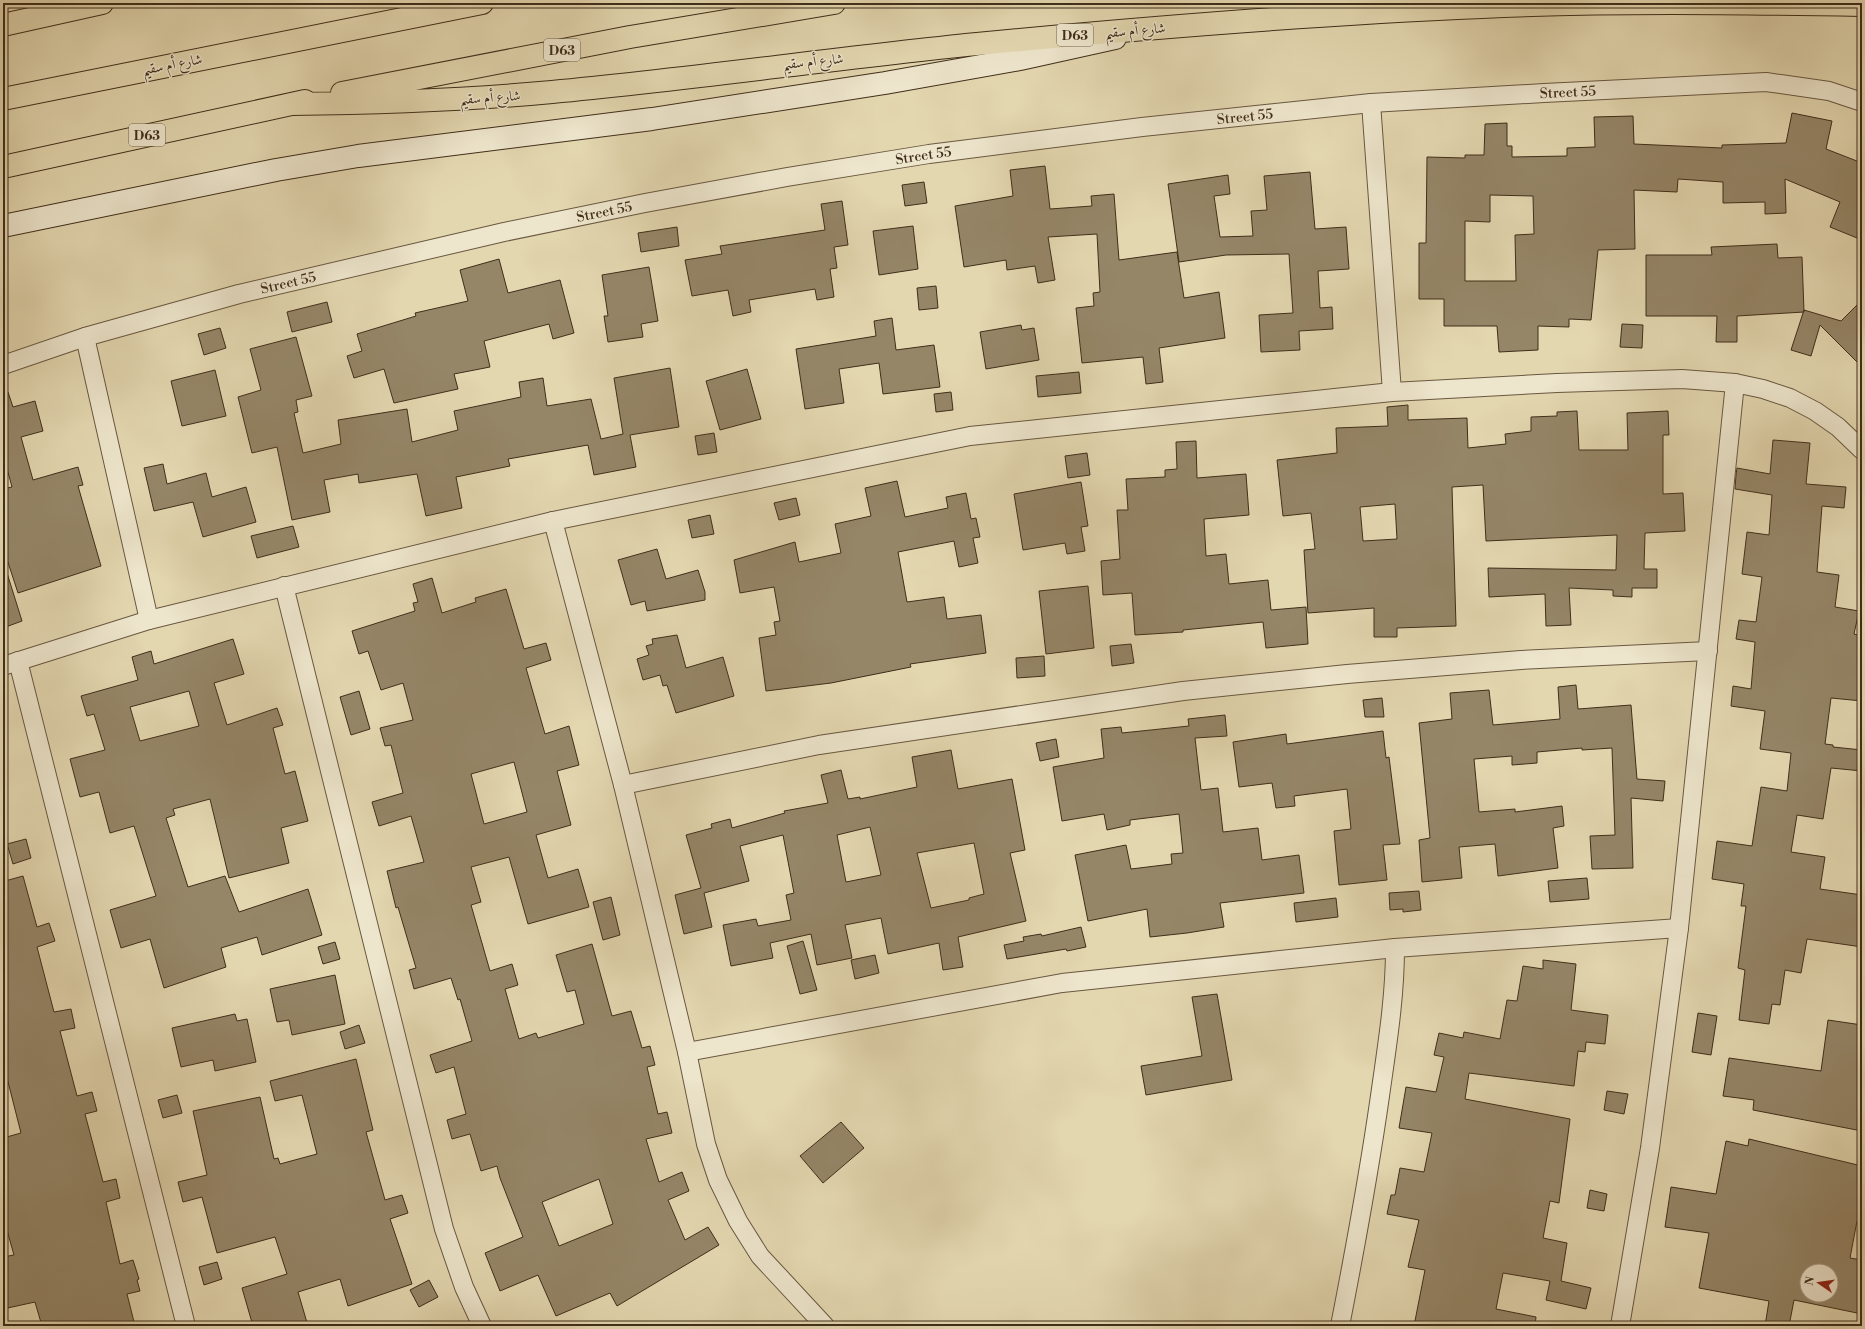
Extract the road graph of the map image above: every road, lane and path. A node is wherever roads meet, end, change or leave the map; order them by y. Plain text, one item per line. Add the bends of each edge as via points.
1 (102, 3) edge
2 (482, 3) edge
3 (834, 3) edge
4 (1862, 5) edge
5 (3, 25) edge
6 (1154, 28) junction
7 (3, 99) edge
8 (1862, 102) edge
9 (1371, 103) junction
10 (291, 104) junction
11 (3, 167) edge
12 (3, 226) edge
13 (85, 337) junction
14 (3, 365) edge
15 (1735, 383) junction
16 (1392, 392) junction
17 (1862, 450) edge
18 (553, 521) junction
19 (284, 586) junction
20 (149, 620) junction
21 (1708, 651) junction
22 (10, 664) edge
23 (623, 785) junction
24 (1679, 928) junction
25 (1395, 948) junction
26 (687, 1052) junction
27 (186, 1326) edge
28 (482, 1326) edge
29 (825, 1326) edge
30 (1340, 1326) edge
31 (1620, 1326) edge

1 - 5 main road
2 - 7 main road, شارع أم سقيم
3 - 10 main road, شارع أم سقيم / D63 via 614,40
4 - 6 main road, شارع أم سقيم / D63 via 1635,4 1485,7
6 - 10 main road, شارع أم سقيم / D63 via 803,62 551,92 421,101
6 - 12 main road via 1087,45 945,73 652,119 358,156 276,170
8 - 9 street, Street 55 via 1829,91 1766,82
9 - 13 street, Street 55 via 1134,128 929,154 779,178 504,232 239,294
9 - 16 street
10 - 11 main road, شارع أم سقيم / D63
13 - 14 street, Street 55
13 - 20 street
15 - 16 street via 1682,379
15 - 17 street via 1790,398 1815,411 1838,427
15 - 21 street
16 - 18 street via 970,436
18 - 19 street
18 - 23 street
19 - 20 street
19 - 28 street via 444,1229 464,1287
20 - 22 street
21 - 23 street via 1490,663 1347,674 1183,691 819,746
21 - 24 street
22 - 27 street
23 - 26 street
24 - 25 street
24 - 31 street via 1650,1148
25 - 26 street via 1062,983
25 - 30 street via 1390,1027 1366,1192
26 - 29 street via 706,1144 718,1180 735,1214 760,1256

